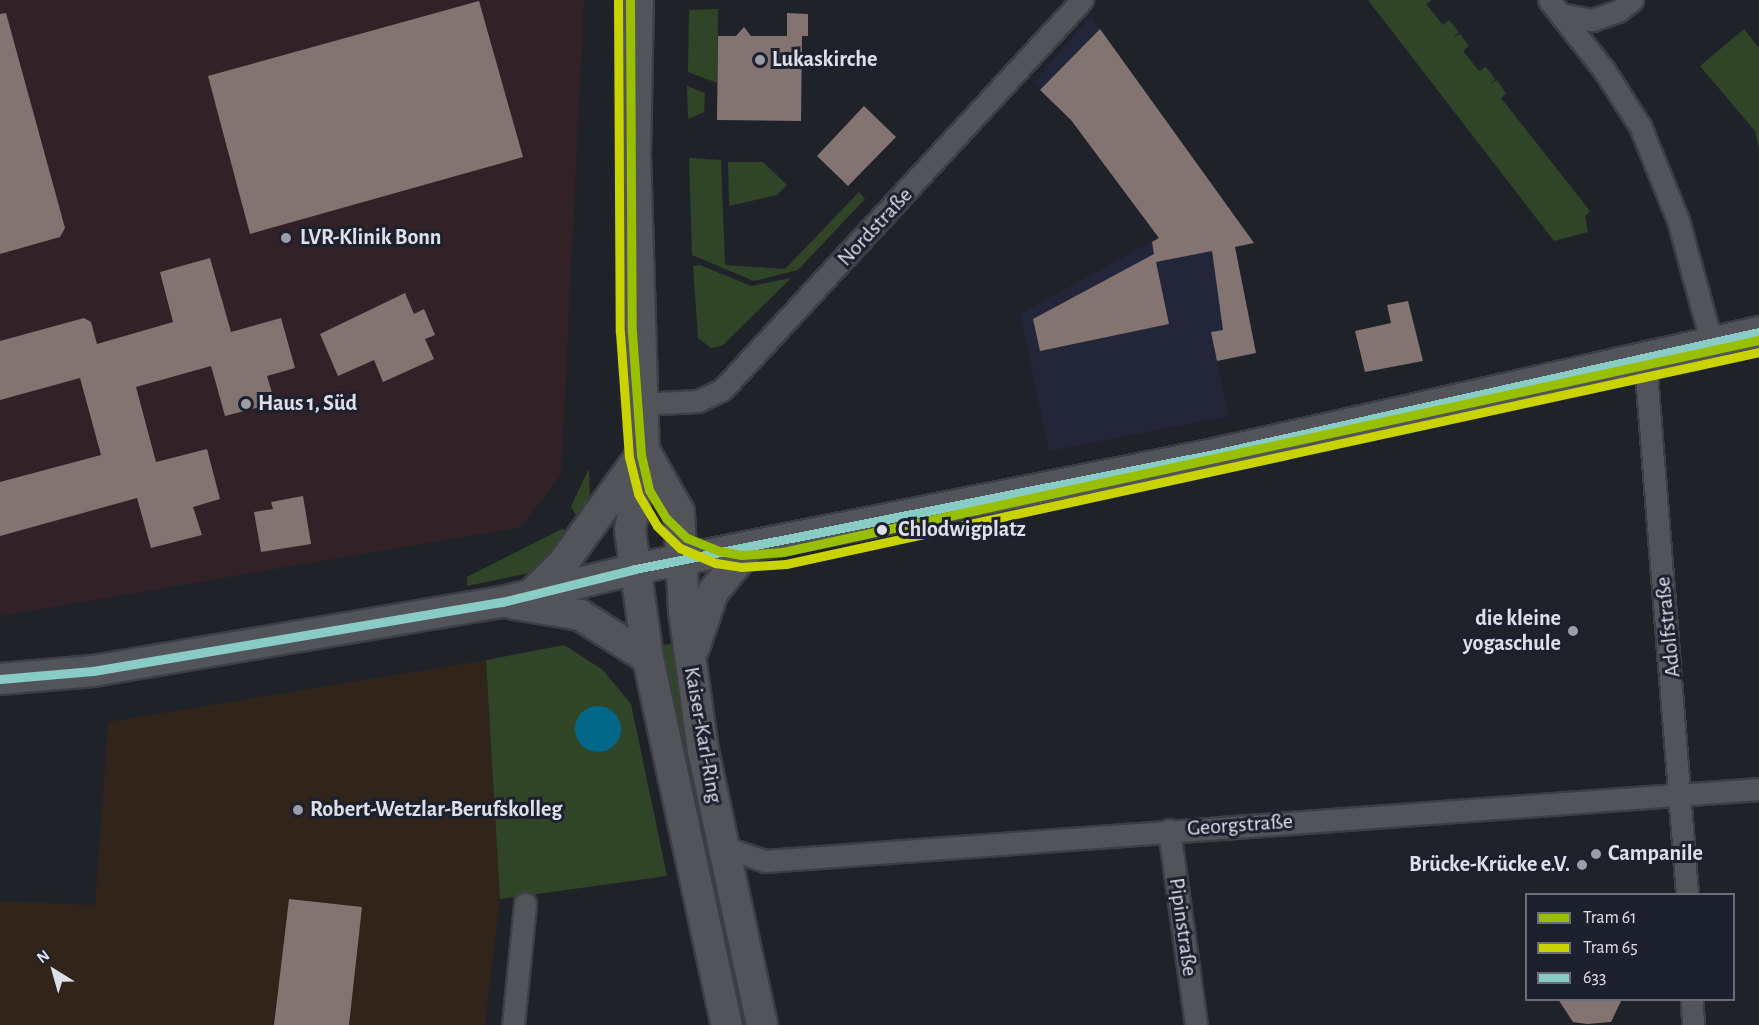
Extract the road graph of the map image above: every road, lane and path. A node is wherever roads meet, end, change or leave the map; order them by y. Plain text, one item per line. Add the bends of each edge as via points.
1 (638, 0) edge
2 (1082, 0) edge
3 (1632, 0) edge
4 (1555, 7) edge
5 (1759, 332) edge
6 (1712, 344) junction
7 (1645, 360) junction
8 (640, 404) junction
9 (644, 450) junction
10 (630, 530) junction
11 (749, 548) junction
12 (680, 562) junction
13 (637, 569) junction
14 (531, 595) junction
15 (502, 602) junction
16 (684, 612) junction
17 (648, 658) junction
18 (690, 666) junction
19 (0, 679) edge
20 (1759, 789) edge
21 (1683, 795) junction
22 (1169, 830) junction
23 (723, 847) junction
24 (1687, 893) edge
25 (525, 904) dead end
26 (1692, 1001) edge
27 (513, 1025) edge
28 (727, 1025) edge
29 (762, 1025) edge
30 (1196, 1025) edge
31 (1693, 1025) edge

1 - 8 main road, Kaiser-Karl-Ring
2 - 8 street, Nordstraße via 722,390 698,401
3 - 4 street via 1618,11 1592,20
4 - 6 street via 1640,126 1678,220
5 - 6 main road
6 - 7 main road
7 - 11 main road
7 - 21 street, Adolfstraße
8 - 9 main road, Kaiser-Karl-Ring
9 - 10 main road, Kaiser-Karl-Ring
9 - 12 main road, Kaiser-Karl-Ring via 679,512
9 - 14 main road via 563,563
10 - 12 main road via 650,560
10 - 13 main road, Kaiser-Karl-Ring
11 - 12 main road
11 - 18 main road via 713,592
12 - 13 main road
12 - 16 main road, Kaiser-Karl-Ring
13 - 14 main road
13 - 16 main road via 662,576
13 - 17 main road, Kaiser-Karl-Ring
14 - 15 main road
15 - 17 main road via 580,615
15 - 19 main road via 93,671
16 - 18 main road, Kaiser-Karl-Ring
17 - 28 main road, Kaiser-Karl-Ring
18 - 23 main road, Kaiser-Karl-Ring
20 - 21 street, Georgstraße
21 - 22 street, Georgstraße
21 - 24 street, Adolfstraße
22 - 23 street, Georgstraße via 765,861
22 - 30 street, Pipinstraße
23 - 29 main road, Kaiser-Karl-Ring
25 - 27 street
26 - 31 street

